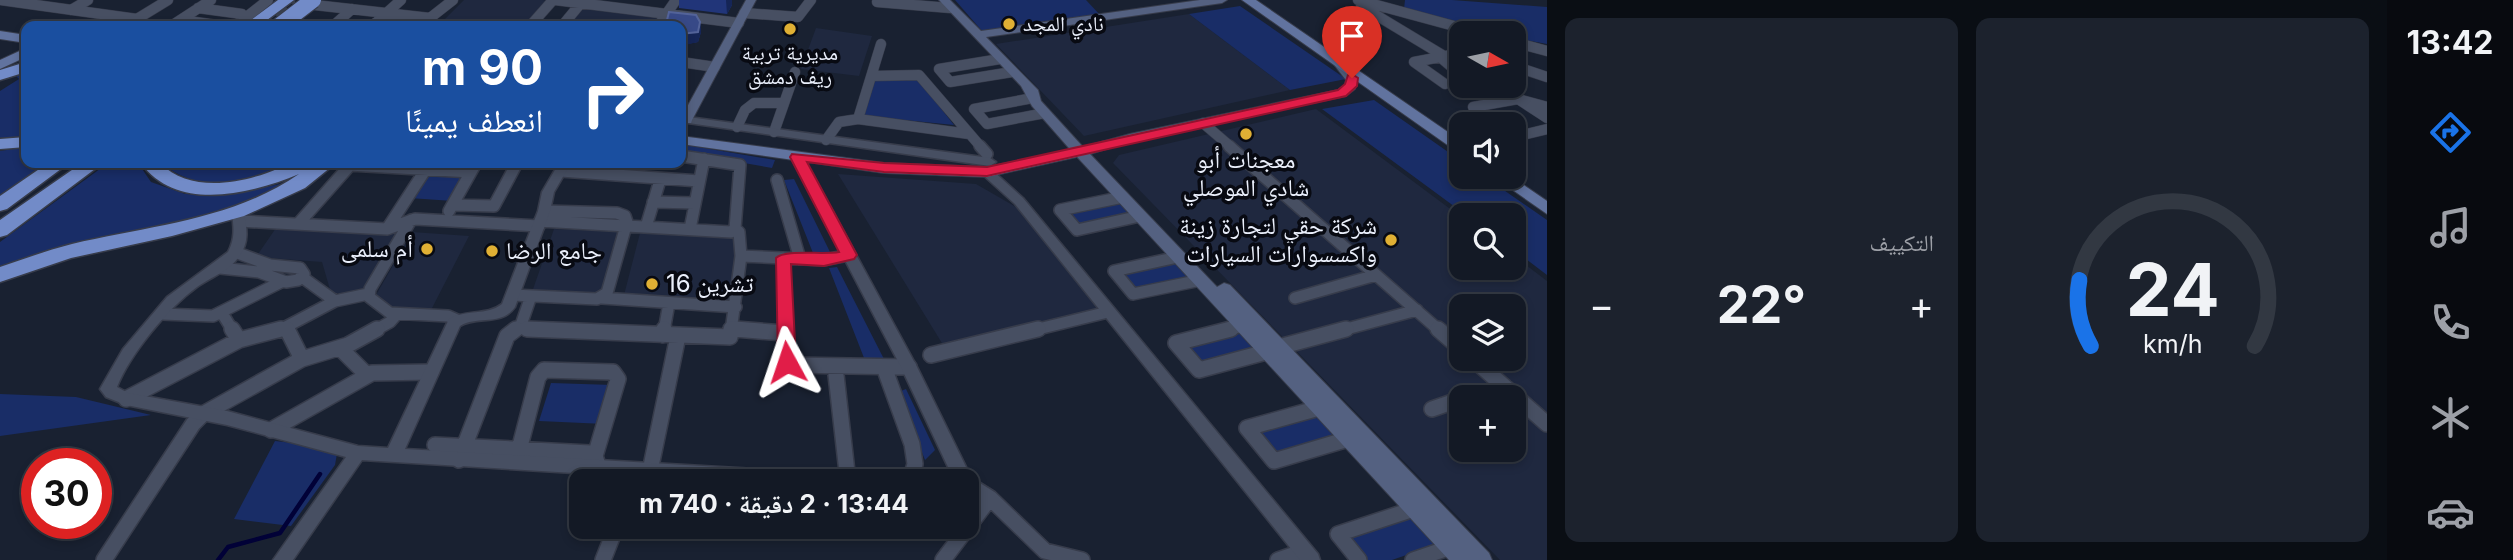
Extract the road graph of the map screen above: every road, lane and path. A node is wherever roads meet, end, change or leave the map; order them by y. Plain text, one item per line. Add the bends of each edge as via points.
1 (0, 0) edge
2 (88, 0) edge
3 (168, 0) edge
4 (268, 0) edge
5 (334, 0) edge
6 (401, 0) edge
7 (453, 0) edge
8 (554, 0) edge
9 (676, 0) edge
10 (751, 0) edge
11 (811, 0) edge
12 (1222, 0) edge
13 (1248, 0) edge
14 (1352, 0) edge
15 (1358, 0) edge
16 (209, 1) edge
17 (303, 2) edge
18 (877, 2) dead end
19 (581, 3) junction
20 (608, 3) edge
21 (947, 4) edge
22 (198, 8) junction
23 (352, 9) junction
24 (71, 10) junction
25 (1393, 10) junction
26 (386, 13) junction
27 (666, 14) junction
28 (1376, 15) junction
29 (248, 16) edge
30 (422, 17) junction
31 (741, 18) junction
32 (137, 19) junction
33 (134, 21) edge
34 (182, 21) edge
35 (241, 21) edge
36 (284, 21) edge
37 (339, 21) edge
38 (377, 21) edge
39 (418, 21) edge
40 (535, 21) edge
41 (566, 21) edge
42 (661, 21) edge
43 (1449, 25) edge
44 (0, 35) edge
45 (979, 36) junction
46 (21, 38) edge
47 (0, 44) edge
48 (881, 44) dead end
49 (1526, 45) edge
50 (21, 49) edge
51 (1547, 51) edge
52 (21, 53) edge
53 (1449, 54) edge
54 (1442, 57) junction
55 (1000, 59) junction
56 (1338, 62) junction
57 (686, 63) edge
58 (1449, 64) edge
59 (0, 65) edge
60 (715, 67) junction
61 (21, 69) edge
62 (1526, 70) edge
63 (795, 72) dead end
64 (1012, 72) junction
65 (0, 75) edge
66 (872, 76) junction
67 (1547, 77) edge
68 (1446, 84) dead end
69 (1030, 92) junction
70 (1518, 99) junction
71 (784, 103) junction
72 (1473, 107) dead end
73 (1547, 107) edge
74 (1045, 113) junction
75 (686, 118) edge
76 (1547, 118) edge
77 (858, 119) junction
78 (686, 123) edge
79 (1203, 123) junction
80 (686, 124) edge
81 (737, 127) junction
82 (1547, 129) edge
83 (774, 132) junction
84 (969, 134) junction
85 (1526, 134) edge
86 (1449, 135) edge
87 (1130, 138) junction
88 (826, 139) junction
89 (1449, 140) edge
90 (686, 141) edge
91 (21, 142) edge
92 (0, 144) edge
93 (1082, 149) junction
94 (686, 157) edge
95 (797, 157) junction
96 (704, 159) junction
97 (988, 163) junction
98 (53, 168) edge
99 (87, 168) edge
100 (155, 168) edge
101 (297, 168) edge
102 (320, 168) edge
103 (347, 168) edge
104 (411, 168) edge
105 (431, 168) edge
106 (473, 168) edge
107 (514, 168) edge
108 (426, 169) junction
109 (562, 170) edge
110 (660, 180) junction
111 (777, 180) dead end
112 (699, 181) junction
113 (1526, 187) edge
114 (1519, 189) edge
115 (1123, 197) junction
116 (1547, 201) edge
117 (653, 202) junction
118 (695, 203) junction
119 (0, 205) edge
120 (453, 205) junction
121 (1547, 209) edge
122 (1140, 216) junction
123 (239, 218) junction
124 (541, 219) junction
125 (411, 220) junction
126 (444, 221) junction
127 (298, 224) junction
128 (626, 226) junction
129 (646, 227) junction
130 (387, 229) junction
131 (690, 229) junction
132 (735, 229) junction
133 (0, 230) edge
134 (235, 252) junction
135 (849, 255) junction
136 (741, 256) junction
137 (1178, 257) junction
138 (783, 258) junction
139 (800, 259) junction
140 (251, 266) junction
141 (220, 268) junction
142 (0, 275) edge
143 (1376, 275) junction
144 (302, 277) junction
145 (1201, 280) junction
146 (283, 281) junction
147 (368, 294) junction
148 (512, 295) junction
149 (531, 296) junction
150 (602, 298) junction
151 (1295, 298) dead end
152 (335, 301) junction
153 (669, 303) junction
154 (736, 307) junction
155 (1416, 310) junction
156 (1108, 312) junction
157 (222, 313) junction
158 (162, 314) junction
159 (397, 314) junction
160 (457, 320) junction
161 (1243, 326) junction
162 (519, 327) junction
163 (286, 328) junction
164 (733, 329) junction
165 (784, 333) junction
166 (670, 335) junction
167 (1449, 339) edge
168 (239, 340) junction
169 (341, 349) junction
170 (1273, 349) junction
171 (931, 355) dead end
172 (302, 359) junction
173 (835, 366) junction
174 (884, 367) junction
175 (909, 367) junction
176 (1486, 371) edge
177 (431, 372) junction
178 (367, 375) junction
179 (1502, 385) edge
180 (126, 399) junction
181 (1449, 404) edge
182 (1526, 406) edge
183 (1319, 408) junction
184 (1432, 409) dead end
185 (203, 414) junction
186 (1547, 424) edge
187 (271, 430) junction
188 (1348, 439) junction
189 (435, 445) dead end
190 (358, 453) junction
191 (461, 453) junction
192 (393, 456) junction
193 (517, 456) junction
194 (595, 462) junction
195 (621, 469) edge
196 (641, 469) edge
197 (847, 469) edge
198 (914, 469) edge
199 (958, 469) edge
200 (979, 492) edge
201 (990, 498) junction
202 (1414, 509) junction
203 (611, 539) edge
204 (1457, 554) edge
205 (1307, 556) edge
206 (104, 560) edge
207 (282, 560) edge
208 (603, 560) edge
209 (943, 560) edge
210 (1082, 560) edge
211 (1278, 560) edge
212 (1359, 560) edge
213 (1413, 560) edge
214 (1482, 560) edge

1 - 24 street
2 - 24 street
3 - 32 street
4 - 35 street
5 - 17 street
6 - 26 street
7 - 30 street via 434,17
8 - 19 street
8 - 40 street
9 - 27 street
10 - 31 main road
11 - 31 street via 798,17
12 - 45 main road
13 - 56 main road
14 - 28 street
15 - 25 street
16 - 22 street
16 - 29 street
17 - 23 street
17 - 29 highway
17 - 36 highway, bridge
18 - 21 street
19 - 20 street
19 - 41 street
20 - 27 street
21 - 45 main road
22 - 29 street
22 - 34 street
23 - 26 street
23 - 37 street
24 - 32 street
25 - 28 street
25 - 43 street
26 - 30 street
26 - 38 street
27 - 31 street
27 - 42 street
28 - 54 street
30 - 39 street
31 - 60 main road
32 - 33 street
44 - 46 main road
45 - 55 main road
47 - 50 main road
48 - 66 street
49 - 51 street
52 - 59 main road
53 - 54 street
54 - 58 street
54 - 68 street via 1414,64
55 - 64 main road
55 - 64 street via 939,69 950,82
56 - 79 main road via 1352,80 1342,93
56 - 86 main road
56 - 89 main road
57 - 60 street
60 - 75 main road
61 - 65 highway
62 - 67 street
63 - 71 street
64 - 69 main road
66 - 77 street
66 - 84 street via 919,75
69 - 74 main road
69 - 74 street via 974,109 987,124
69 - 87 main road via 1082,138
70 - 72 street
70 - 73 street
70 - 76 street
71 - 81 street via 753,101
71 - 83 street
74 - 93 main road
77 - 84 street
77 - 88 street via 839,122
78 - 81 street
79 - 87 main road
79 - 143 street
80 - 97 main road via 887,158
81 - 83 street
82 - 85 street
83 - 88 street
84 - 97 street
87 - 93 main road
88 - 97 street
90 - 95 main road
91 - 92 highway
93 - 97 main road
93 - 115 main road
93 - 170 main road
94 - 96 street
95 - 97 main road via 884,167
95 - 135 street
96 - 112 street
96 - 132 street via 740,165
97 - 156 street
98 - 119 highway
99 - 133 highway
100 - 101 highway via 178,183 213,188 253,184
102 - 123 highway
103 - 127 street
104 - 108 street
105 - 108 street
106 - 120 street
107 - 120 street via 494,206
108 - 130 street
109 - 110 street
109 - 124 street via 557,193
110 - 112 street
110 - 117 street
111 - 139 street
112 - 118 street
113 - 116 main road
114 - 121 main road
115 - 122 main road
115 - 122 street via 1060,210 1077,230
117 - 118 street
117 - 129 street
118 - 131 street
120 - 126 street
122 - 137 main road
123 - 127 street
123 - 134 street via 242,240
123 - 142 highway via 68,252
124 - 126 street
124 - 128 street via 617,213 625,216
124 - 148 street
125 - 126 street
125 - 130 street
125 - 147 street
127 - 130 street
128 - 129 street
128 - 150 street
129 - 131 street
131 - 132 street
132 - 136 street
134 - 140 street
134 - 141 street
135 - 139 street
135 - 175 street
136 - 138 street
136 - 154 street
137 - 145 main road
137 - 145 street via 1114,271 1133,294
138 - 139 street
138 - 165 street
140 - 141 street
140 - 144 street via 300,268
140 - 146 street
141 - 158 street via 188,287
143 - 151 street
143 - 155 street
144 - 146 street
144 - 152 street
145 - 161 main road
146 - 157 street
147 - 152 street
147 - 159 street via 385,311
148 - 149 street
148 - 160 street via 508,307 498,315
149 - 150 street
149 - 162 street
150 - 153 street
152 - 163 street
153 - 154 street
153 - 166 street
154 - 164 street
155 - 167 street
155 - 170 street
156 - 171 street
156 - 205 street
157 - 158 street via 207,317
157 - 168 street
158 - 180 street via 111,381 108,389
159 - 160 street
159 - 169 street
160 - 177 street
161 - 170 main road
161 - 170 street via 1176,343 1199,370
162 - 166 street
162 - 191 street via 507,336
163 - 168 street
163 - 172 street
164 - 165 street
164 - 166 street via 724,339
165 - 173 street via 788,364
166 - 196 street
168 - 180 street
169 - 172 street
169 - 178 street
170 - 183 main road
170 - 214 main road
172 - 185 street
173 - 174 street
173 - 197 street
174 - 175 street
174 - 198 street via 912,444
175 - 199 street
176 - 179 street
177 - 178 street
177 - 192 street
178 - 187 street
180 - 185 street
181 - 184 street
182 - 186 street
183 - 188 main road
183 - 188 street via 1247,428 1274,461
185 - 187 street
185 - 206 street
187 - 190 street
188 - 202 main road
189 - 191 street
190 - 192 street
190 - 207 street
191 - 192 street
191 - 193 street
193 - 194 street
193 - 194 street via 538,377 544,370 608,371 618,379
194 - 195 street
200 - 201 street
201 - 209 street
201 - 210 street via 1045,551
202 - 204 main road
202 - 212 street via 1338,534
203 - 208 street
204 - 213 street
205 - 211 street

